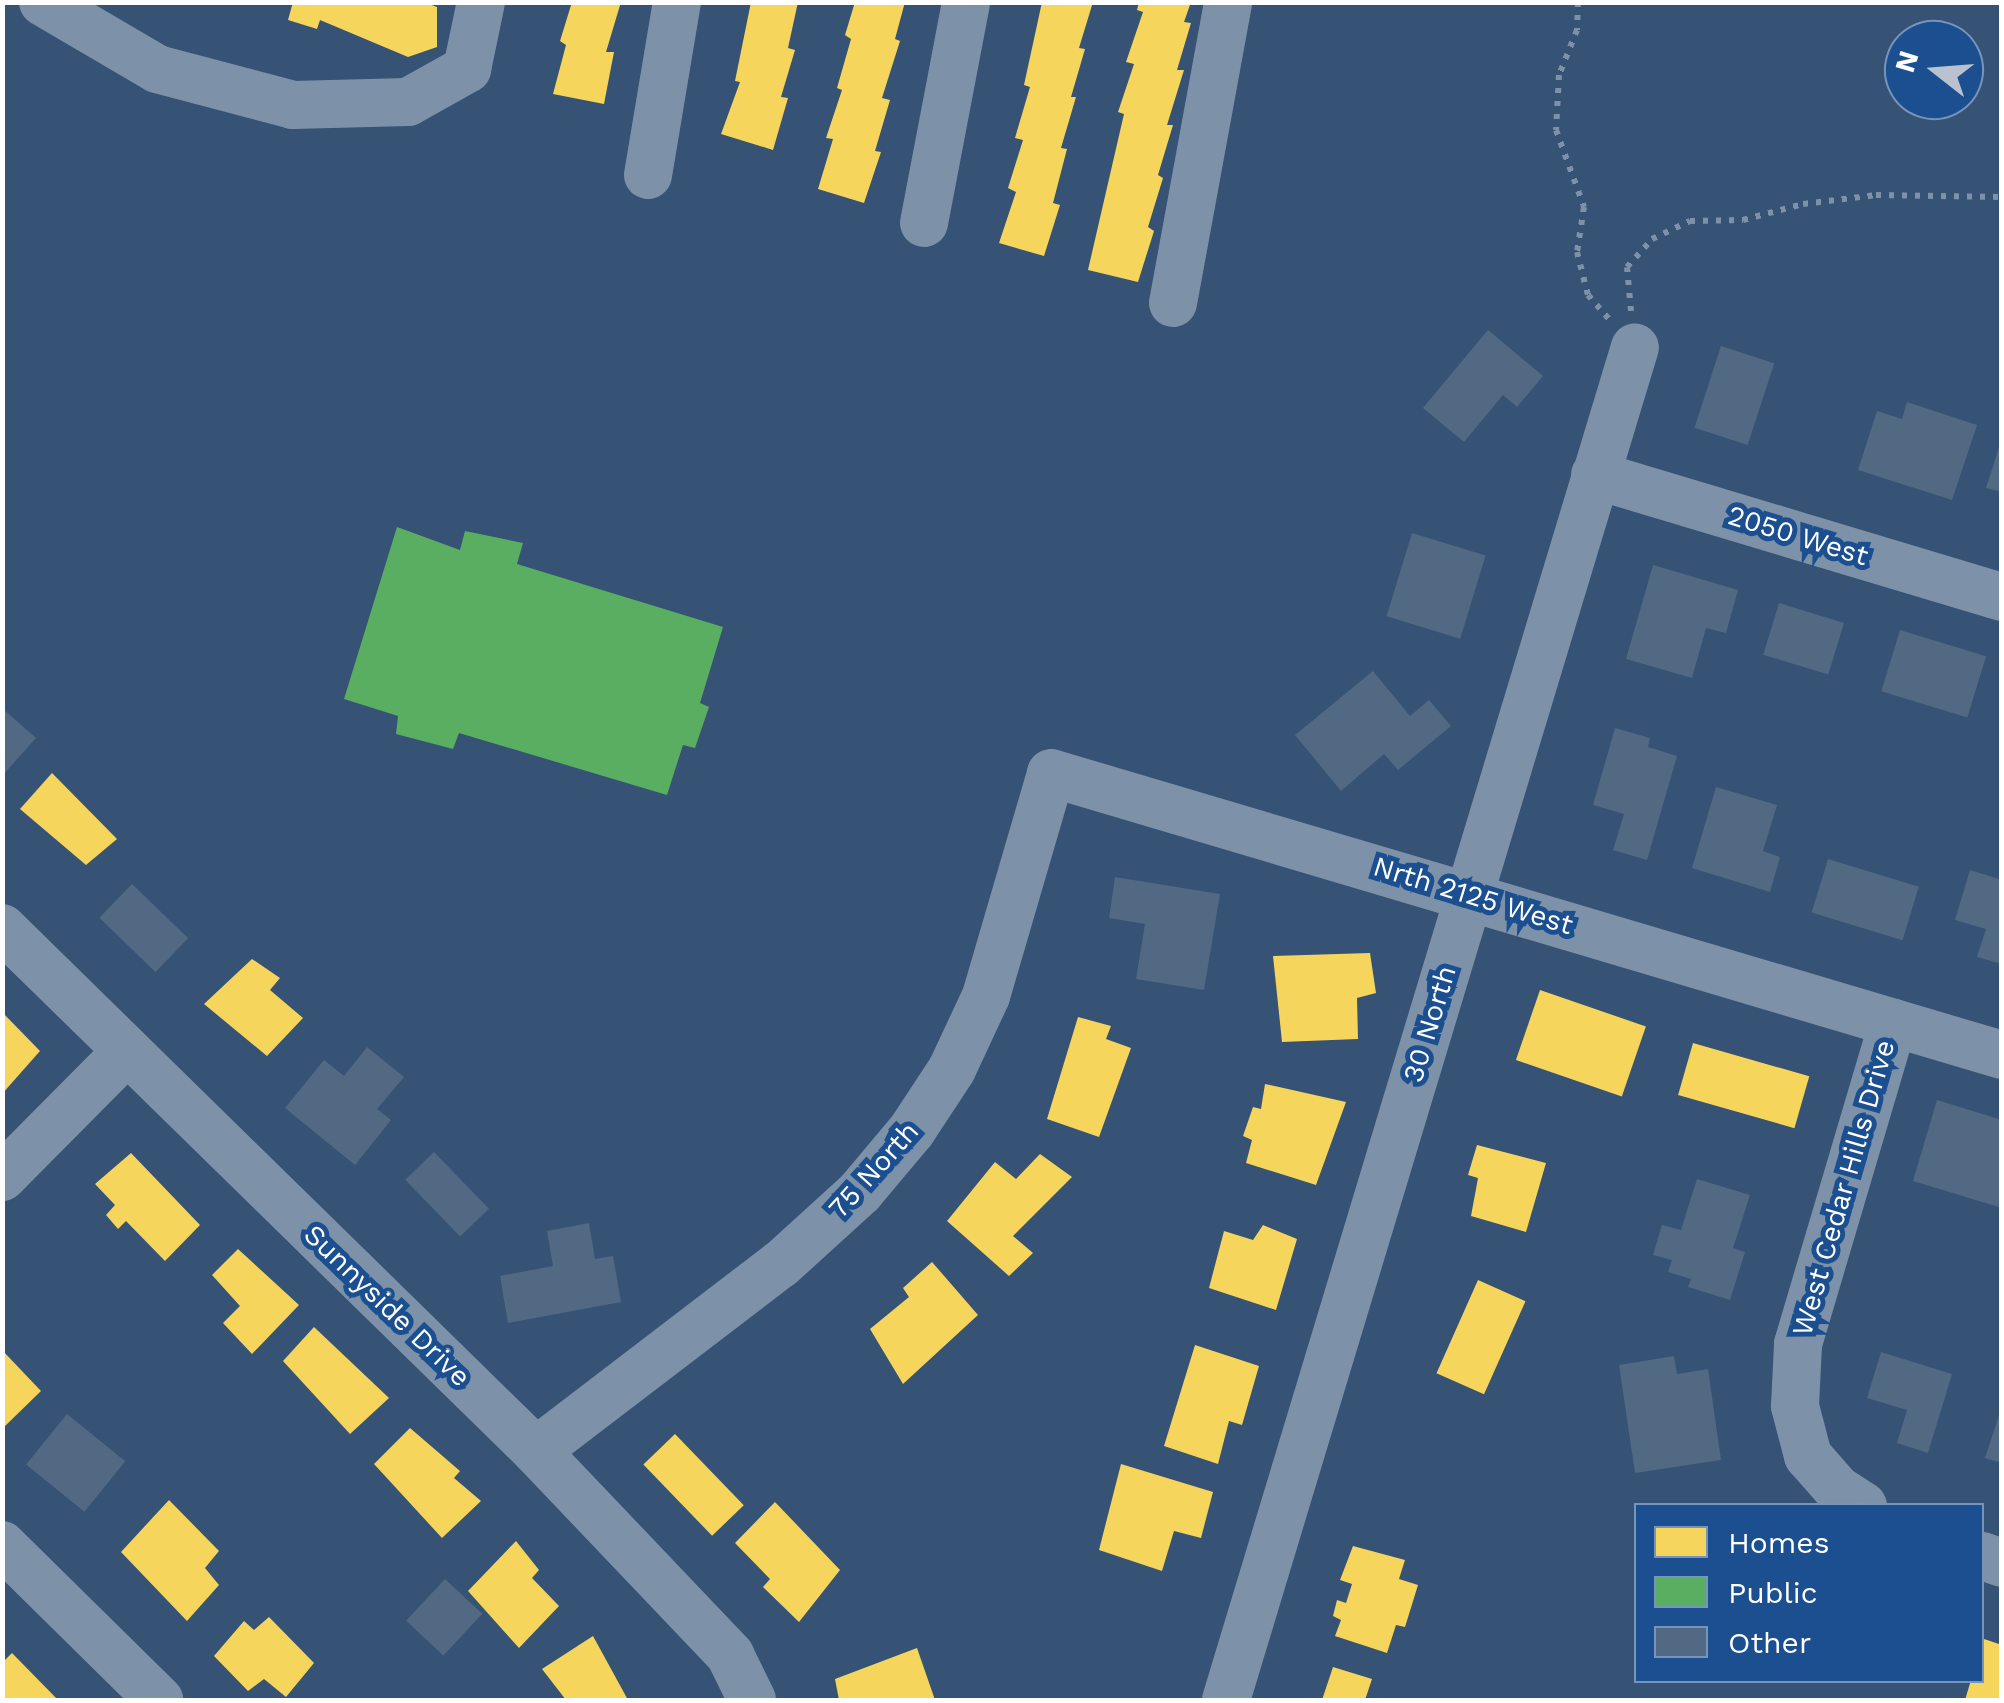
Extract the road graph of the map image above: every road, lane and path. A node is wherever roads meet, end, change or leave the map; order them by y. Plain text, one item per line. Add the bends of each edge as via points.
1 (42, 2) edge
2 (481, 2) edge
3 (677, 2) edge
4 (966, 2) edge
5 (1228, 2) edge
6 (1578, 2) edge
7 (648, 175) dead end
8 (2002, 197) edge
9 (924, 223) dead end
10 (1173, 303) dead end
11 (1635, 347) junction
12 (1595, 476) junction
13 (2002, 598) edge
14 (1051, 773) joint
15 (1469, 894) junction
16 (2, 928) edge
17 (1892, 1023) junction
18 (126, 1052) junction
19 (2002, 1055) edge
20 (2, 1177) edge
21 (536, 1452) junction
22 (1858, 1503) edge
23 (2, 1545) edge
24 (159, 1700) edge
25 (752, 1700) edge
26 (1226, 1700) edge

1 - 2 street via 158,69 292,105 408,102 467,69
3 - 7 street
4 - 9 street
5 - 10 street
6 - 11 path via 1577,30 1559,75 1556,130 1584,207 1578,252 1588,295
8 - 11 path via 1876,195 1742,220 1690,221 1652,239 1627,267
11 - 12 street, 30 North
12 - 13 street, 2050 West
12 - 15 street, 30 North
14 - 15 street, Nrth 2125 West
14 - 21 street, 75 North via 986,996 952,1070 912,1130 860,1192 782,1264
15 - 17 street, Nrth 2125 West
15 - 26 street, 30 North
16 - 18 street, Sunnyside Drive
17 - 19 street, Nrth 2125 West
17 - 22 street, West Cedar Hills Drive via 1798,1344 1795,1406 1808,1456
18 - 20 street
18 - 21 street, Sunnyside Drive
21 - 25 street, Sunnyside Drive via 730,1654
23 - 24 street

